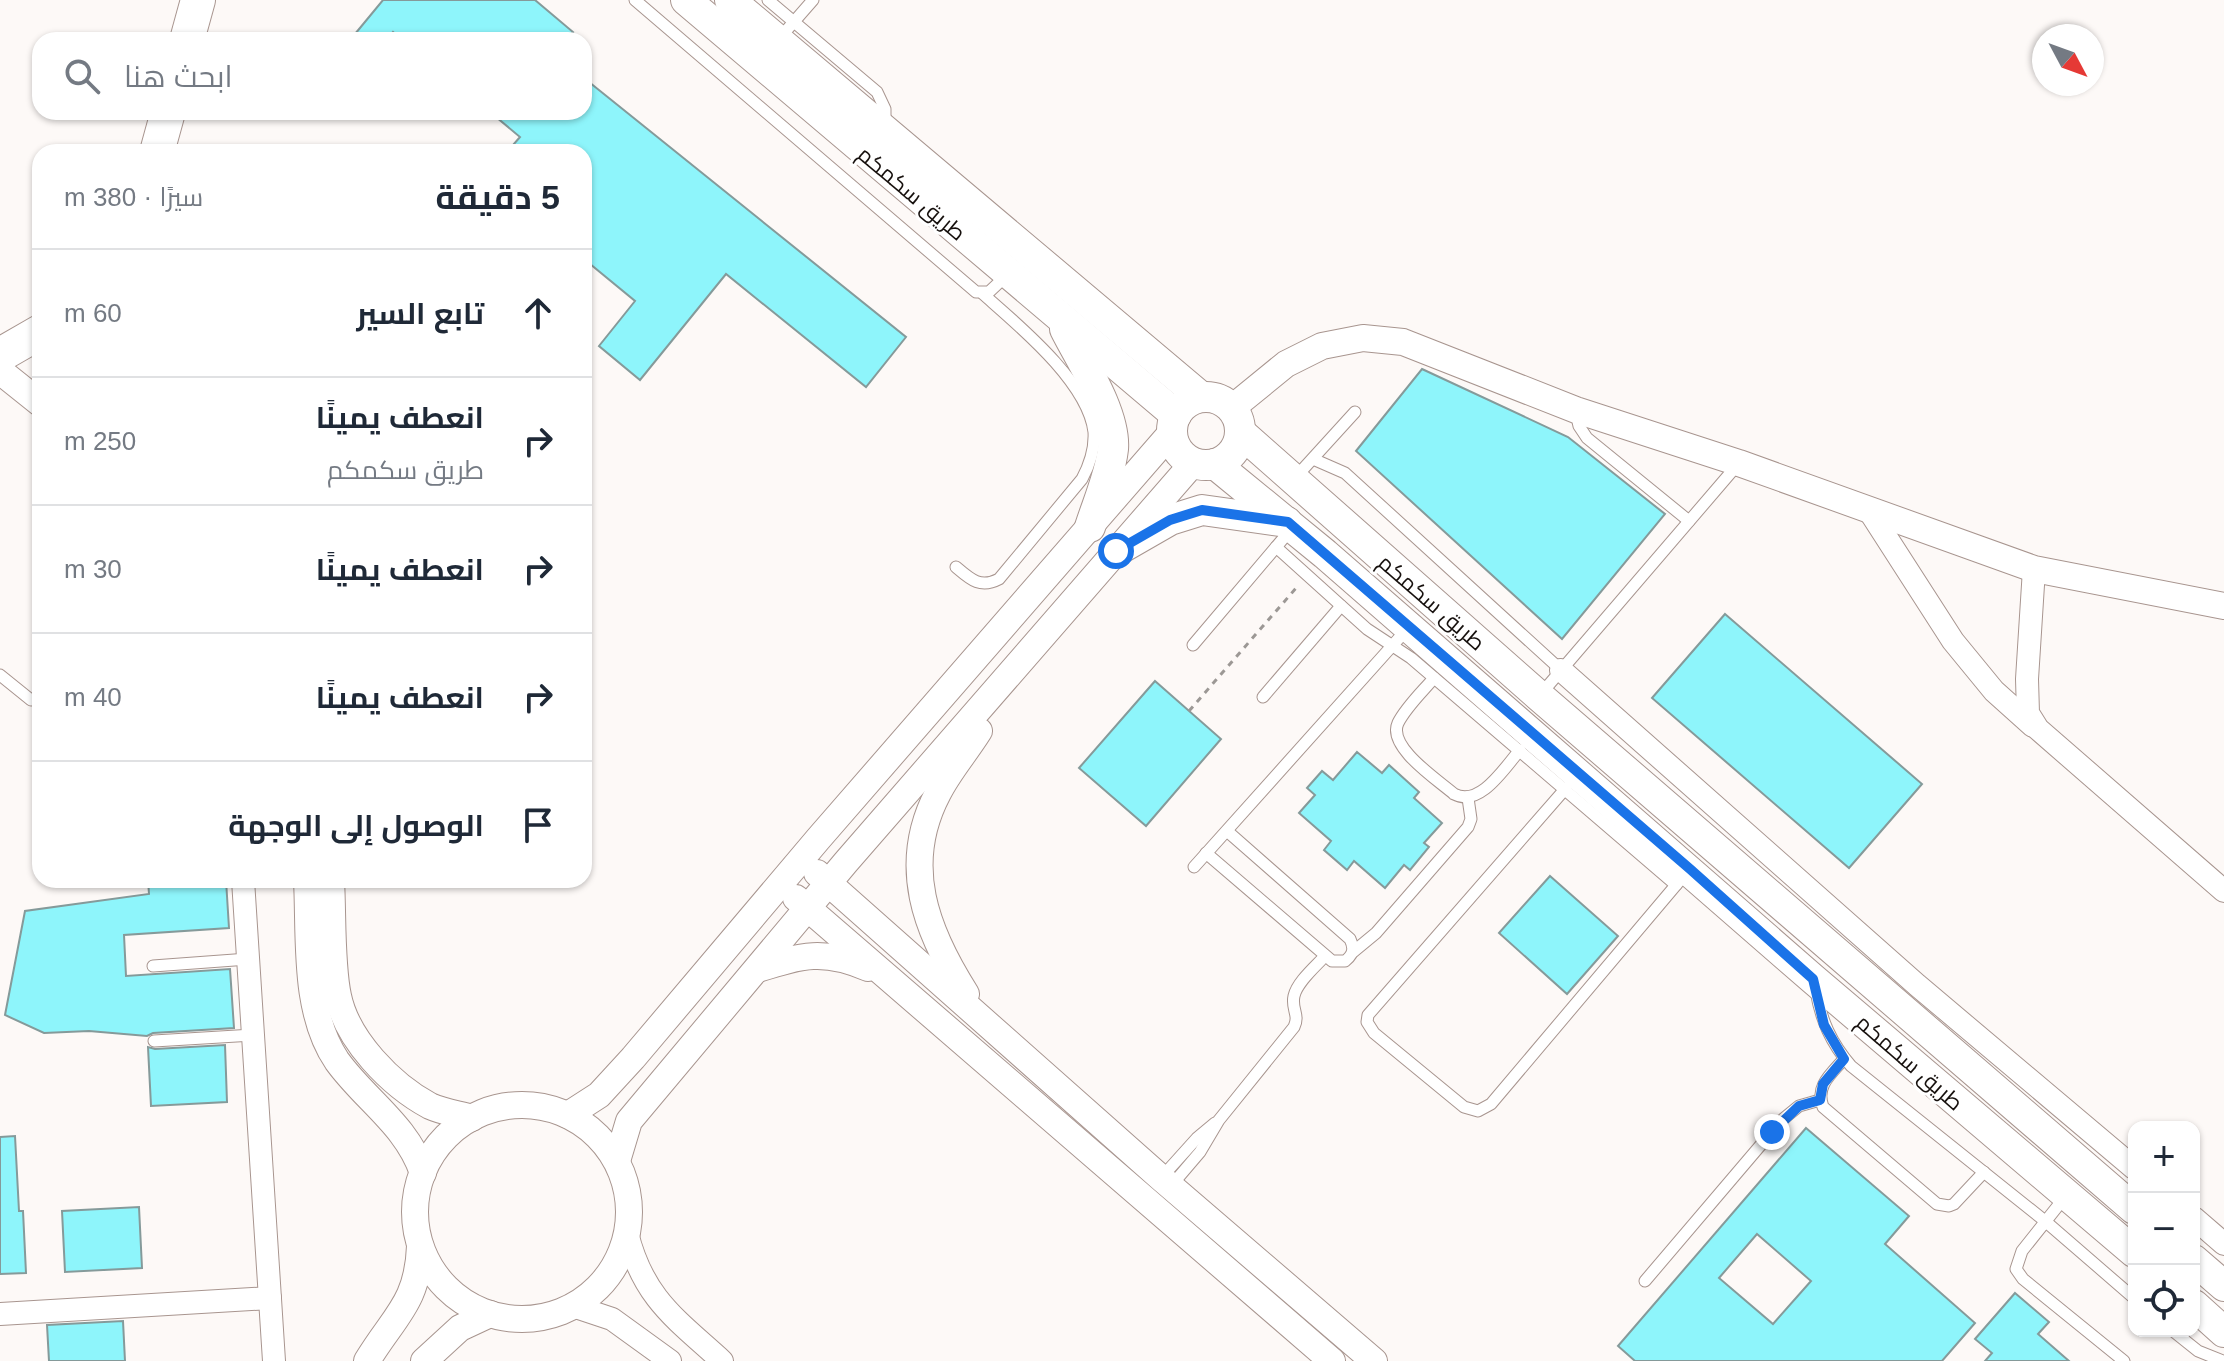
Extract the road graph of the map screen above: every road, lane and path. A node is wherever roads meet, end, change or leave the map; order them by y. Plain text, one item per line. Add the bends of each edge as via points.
1 (198, 0) edge
2 (635, 0) edge
3 (686, 0) edge
4 (730, 0) edge
5 (768, 0) edge
6 (813, 0) edge
7 (189, 32) edge
8 (786, 32) junction
9 (166, 120) edge
10 (159, 144) edge
11 (1007, 274) junction
12 (983, 294) junction
13 (1058, 316) junction
14 (0, 371) edge
15 (32, 397) edge
16 (1201, 397) junction
17 (1576, 410) junction
18 (1355, 412) dead end
19 (1236, 420) junction
20 (1174, 424) junction
21 (1204, 463) junction
22 (1739, 463) junction
23 (1303, 469) junction
24 (1870, 512) junction
25 (1689, 521) junction
26 (1090, 527) junction
27 (1285, 532) junction
28 (1116, 551) junction
29 (956, 567) dead end
30 (2034, 569) junction
31 (1307, 575) junction
32 (1341, 606) junction
33 (2224, 606) edge
34 (1400, 636) junction
35 (1193, 645) dead end
36 (1561, 670) junction
37 (0, 675) edge
38 (1434, 678) junction
39 (1539, 696) junction
40 (1263, 697) dead end
41 (31, 700) dead end
42 (986, 700) junction
43 (1189, 711) dead end
44 (2038, 729) junction
45 (1520, 750) junction
46 (1566, 788) junction
47 (1468, 798) junction
48 (1227, 831) junction
49 (1206, 853) junction
50 (801, 859) junction
51 (1194, 867) dead end
52 (1683, 877) junction
53 (829, 883) junction
54 (781, 884) junction
55 (244, 888) edge
56 (307, 888) edge
57 (331, 888) edge
58 (2224, 891) edge
59 (808, 908) junction
60 (1353, 952) junction
61 (1325, 956) junction
62 (248, 959) junction
63 (153, 966) dead end
64 (758, 969) junction
65 (886, 976) junction
66 (1813, 979) junction
67 (983, 1021) junction
68 (253, 1035) junction
69 (154, 1041) dead end
70 (1844, 1059) junction
71 (1820, 1100) junction
72 (568, 1115) junction
73 (472, 1118) junction
74 (617, 1161) junction
75 (2128, 1163) edge
76 (1984, 1172) junction
77 (423, 1173) junction
78 (1166, 1182) junction
79 (2068, 1194) junction
80 (2128, 1204) edge
81 (2045, 1221) junction
82 (2200, 1223) edge
83 (627, 1233) junction
84 (2224, 1244) edge
85 (420, 1246) junction
86 (2128, 1247) edge
87 (2200, 1265) edge
88 (1645, 1281) dead end
89 (2224, 1286) edge
90 (2128, 1293) edge
91 (270, 1298) junction
92 (573, 1306) junction
93 (2200, 1310) edge
94 (0, 1314) edge
95 (490, 1314) junction
96 (2224, 1332) edge
97 (2180, 1337) edge
98 (2198, 1351) junction
99 (274, 1361) edge
100 (367, 1361) edge
101 (424, 1361) edge
102 (670, 1361) edge
103 (722, 1361) edge
104 (1332, 1361) edge
105 (1374, 1361) edge
106 (2124, 1361) edge
107 (2189, 1361) edge
108 (2223, 1361) edge

1 - 7 main road
2 - 12 lane
3 - 11 main road, طريق سكمكم
4 - 8 main road, طريق سكمكم
5 - 8 lane
6 - 8 lane
8 - 16 main road, طريق سكمكم via 885,132
9 - 10 main road
11 - 12 lane
11 - 13 main road, طريق سكمكم
12 - 29 lane via 1059,367 1086,408 1094,444 1082,479 999,579 976,583
13 - 20 main road, طريق سكمكم
13 - 26 main road via 1113,436 1112,458
14 - 15 street
16 - 19 main road via 1218,399
16 - 20 main road via 1186,403
17 - 19 street via 1422,347 1373,338 1303,354 1270,376
17 - 22 street
17 - 25 lane via 1587,438
18 - 23 lane
19 - 21 main road via 1235,449 1223,461
19 - 23 main road, طريق سكمكم
20 - 21 main road via 1177,448
20 - 26 street
21 - 27 main road, طريق سكمكم
21 - 28 street
22 - 24 street
22 - 25 lane
23 - 36 lane via 1345,473
23 - 39 main road, طريق سكمكم
24 - 30 street
24 - 44 street via 1953,641 1994,691
25 - 36 lane
26 - 50 street
27 - 28 main road via 1202,510 1170,520
27 - 31 lane
27 - 34 main road, طريق سكمكم
27 - 35 lane
28 - 42 street
30 - 33 street
30 - 44 street via 2027,691 2028,713
31 - 32 lane
31 - 43 path
32 - 34 lane via 1374,635
32 - 40 lane
34 - 38 lane
34 - 48 lane
34 - 52 main road, طريق سكمكم
36 - 39 lane
36 - 75 street via 1917,985
37 - 41 lane
38 - 45 lane
38 - 47 lane via 1398,722 1397,741 1454,794
39 - 80 main road, طريق سكمكم
42 - 53 street
42 - 67 street via 980,729 930,811 920,873 931,931
44 - 58 street
45 - 46 lane
45 - 47 lane via 1494,780
46 - 52 lane
46 - 52 lane via 1371,1009 1367,1022 1374,1033 1464,1107 1485,1109
47 - 60 lane via 1471,819 1462,835
48 - 49 lane
48 - 60 lane via 1346,936
49 - 51 lane
49 - 61 lane
50 - 53 street
50 - 54 street
52 - 66 main road, طريق سكمكم
53 - 59 street
53 - 67 street
54 - 59 street
54 - 72 street via 599,1095
55 - 62 street
56 - 77 street via 320,1031 339,1064 411,1144
57 - 73 street via 337,993 354,1036 387,1073 430,1106
59 - 64 street
59 - 65 street
60 - 61 lane via 1338,962
61 - 78 lane via 1296,990 1294,1027 1219,1120 1200,1152
62 - 63 lane
62 - 68 street
64 - 65 street via 824,954
64 - 74 street via 629,1121
65 - 104 street
66 - 70 lane via 1824,1025
66 - 79 main road, طريق سكمكم
67 - 78 street
68 - 69 lane
68 - 91 street
70 - 71 lane via 1823,1084
70 - 76 lane
71 - 76 lane via 1828,1114 1937,1204 1954,1204
71 - 88 lane via 1799,1106 1782,1120
72 - 73 street via 537,1106 503,1106
72 - 74 street via 596,1134
73 - 77 street via 442,1141
74 - 83 street via 629,1209
76 - 81 lane
77 - 85 street via 416,1197
78 - 105 street
79 - 81 lane
79 - 86 main road, طريق سكمكم
81 - 90 lane
81 - 106 lane via 2019,1257 2019,1275
82 - 84 street
83 - 92 street via 607,1275
83 - 103 street via 644,1282
85 - 95 street via 447,1289
85 - 100 street via 411,1297
87 - 89 main road
91 - 94 street
91 - 99 street
92 - 95 street via 532,1318
92 - 102 street via 612,1319
93 - 96 main road
95 - 101 street via 460,1328
97 - 98 lane
98 - 107 lane
98 - 108 lane

